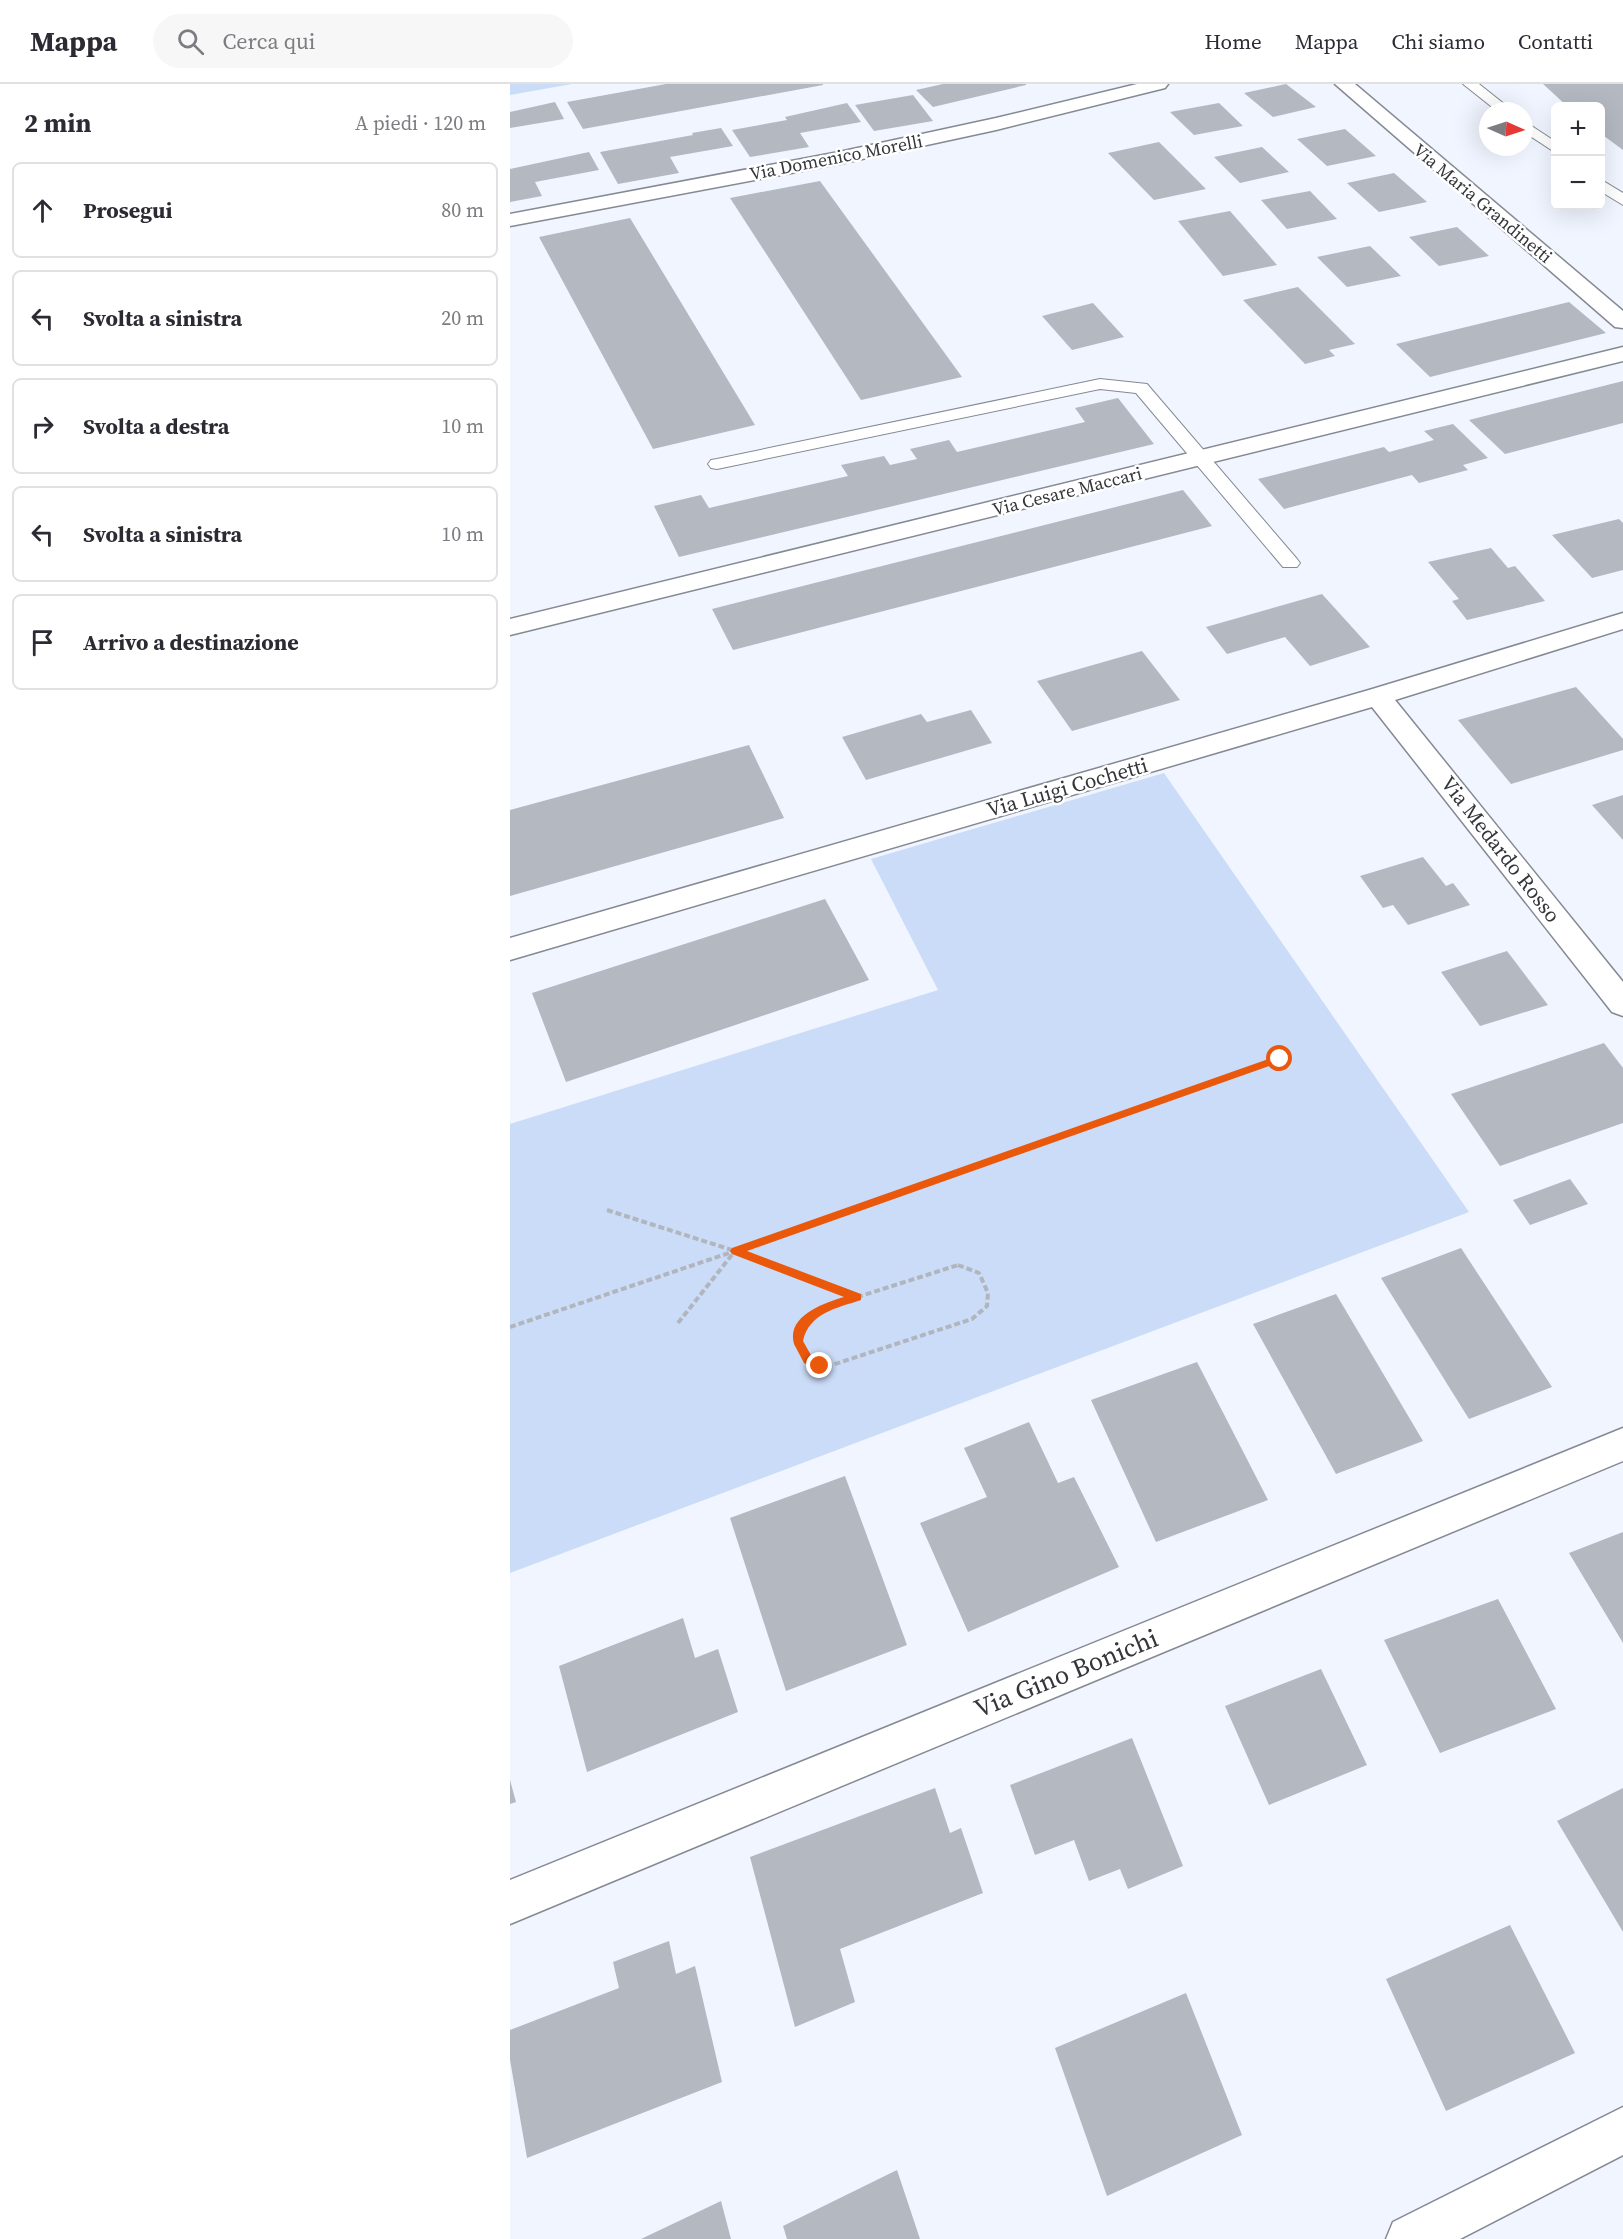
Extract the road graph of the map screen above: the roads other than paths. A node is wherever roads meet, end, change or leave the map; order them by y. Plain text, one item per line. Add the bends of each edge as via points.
1 (1159, 84) edge
2 (1344, 84) edge
3 (1470, 84) edge
4 (1494, 102) edge
5 (1533, 132) edge
6 (1551, 145) edge
7 (510, 220) edge
8 (1623, 322) edge
9 (1623, 354) edge
10 (1200, 458) junction
11 (717, 464) dead end
12 (1290, 562) dead end
13 (1623, 621) edge
14 (510, 627) edge
15 (1378, 696) junction
16 (510, 949) edge
17 (1623, 1004) edge
18 (1623, 1444) edge
19 (510, 1902) edge
20 (1623, 2130) edge
21 (1410, 2239) edge

1 - 7 street, Via Domenico Morelli via 839,158
2 - 8 street, Via Maria Grandinetti
3 - 4 lane
5 - 6 lane
9 - 10 street, Via Cesare Maccari
10 - 11 lane via 1141,388 1100,384
10 - 12 lane
10 - 14 street, Via Cesare Maccari
13 - 15 street, Via Luigi Cochetti
15 - 16 street, Via Luigi Cochetti
15 - 17 street, Via Medardo Rosso
18 - 19 street, Via Gino Bonichi
20 - 21 street

